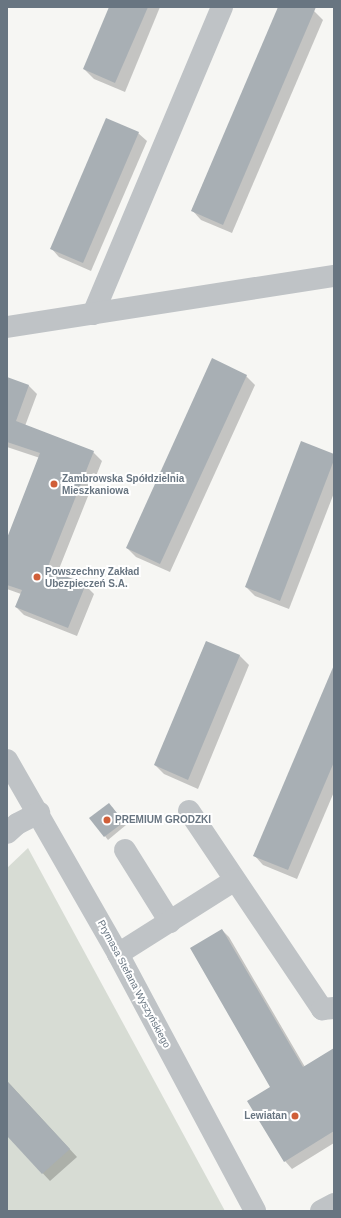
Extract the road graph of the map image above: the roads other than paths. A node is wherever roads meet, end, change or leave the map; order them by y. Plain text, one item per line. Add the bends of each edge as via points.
1 (222, 7) edge
2 (334, 276) edge
3 (94, 314) junction
4 (7, 327) edge
5 (7, 760) edge
6 (189, 811) dead end
7 (39, 813) junction
8 (7, 833) edge
9 (125, 850) dead end
10 (235, 880) junction
11 (170, 922) junction
12 (118, 954) junction
13 (334, 1008) edge
14 (334, 1204) edge
15 (255, 1211) edge
16 (321, 1211) edge

1 - 3 street
2 - 3 street
3 - 4 street
5 - 7 street, Prymasa Stefana Wyszyńskiego
6 - 10 street
7 - 8 street via 17,824
7 - 12 street, Prymasa Stefana Wyszyńskiego
9 - 11 street
10 - 11 street
10 - 13 street via 322,1009
11 - 12 street
12 - 15 street, Prymasa Stefana Wyszyńskiego
14 - 16 street

